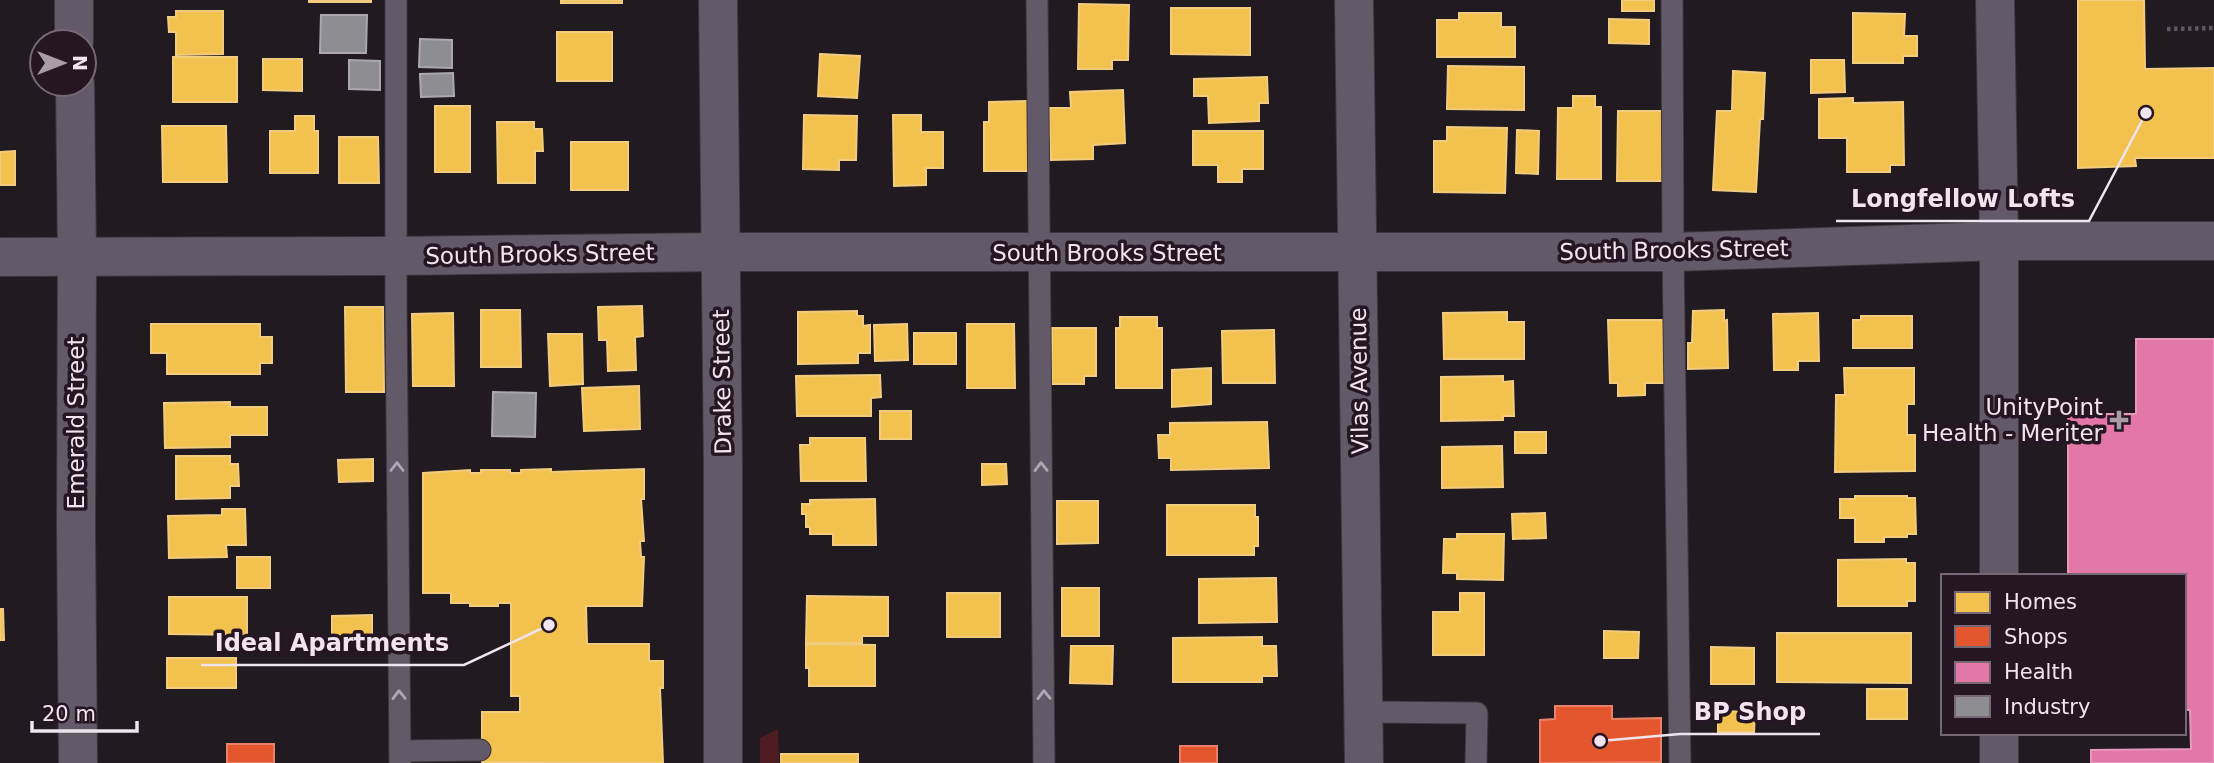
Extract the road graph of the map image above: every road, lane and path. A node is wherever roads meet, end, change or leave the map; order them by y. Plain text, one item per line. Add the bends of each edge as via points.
1 (74, 0) edge
2 (396, 0) edge
3 (718, 0) edge
4 (1037, 0) edge
5 (1354, 0) edge
6 (1672, 0) edge
7 (1995, 0) edge
8 (74, 28) edge
9 (2214, 28) edge
10 (2167, 29) dead end
11 (75, 98) edge
12 (1999, 241) junction
13 (2214, 241) edge
14 (721, 252) junction
15 (1039, 252) junction
16 (1673, 252) junction
17 (1358, 253) junction
18 (396, 256) junction
19 (0, 257) edge
20 (77, 258) junction
21 (1999, 574) edge
22 (1363, 712) junction
23 (1999, 735) edge
24 (480, 750) dead end
25 (400, 757) edge
26 (78, 763) edge
27 (723, 763) edge
28 (1044, 763) edge
29 (1364, 763) edge
30 (1476, 763) edge
31 (1681, 763) edge
32 (1999, 763) edge

1 - 8 street
2 - 18 lane
3 - 14 street, Drake Street
4 - 15 lane
5 - 17 street, Vilas Avenue
6 - 16 lane
7 - 12 street
9 - 10 path
11 - 20 street, Emerald Street
12 - 13 street, South Brooks Street
12 - 16 street, South Brooks Street
12 - 21 street
14 - 15 street, South Brooks Street
14 - 18 street, South Brooks Street
14 - 27 street, Drake Street
15 - 17 street, South Brooks Street
28 -> 15 lane
16 - 17 street, South Brooks Street
16 - 31 lane
17 - 22 street, Vilas Avenue
18 - 20 street, South Brooks Street
25 -> 18 lane
19 - 20 street, South Brooks Street
20 - 26 street, Emerald Street
22 - 29 street, Vilas Avenue
22 - 30 lane via 1477,713
23 - 32 street
24 - 25 lane

